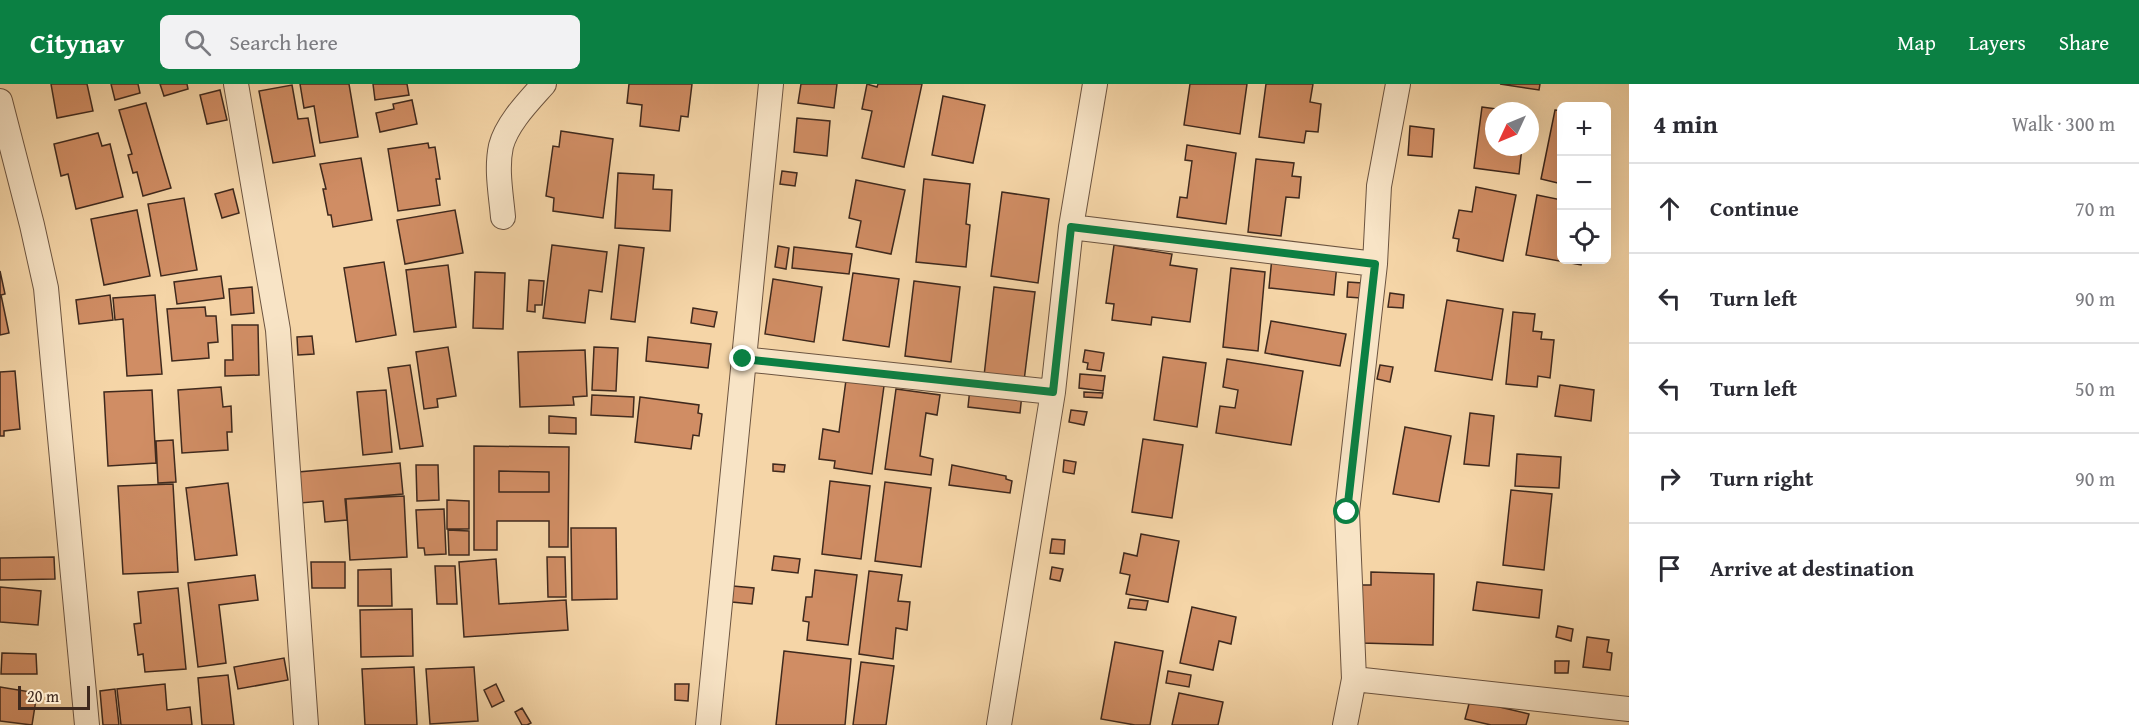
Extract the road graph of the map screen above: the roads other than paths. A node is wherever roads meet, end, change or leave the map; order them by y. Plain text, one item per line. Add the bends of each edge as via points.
1 (236, 84) edge
2 (544, 84) edge
3 (771, 84) edge
4 (1095, 84) edge
5 (1398, 84) edge
6 (0, 101) edge
7 (503, 217) dead end
8 (1071, 227) junction
9 (1375, 264) junction
10 (743, 359) junction
11 (1053, 392) junction
12 (1353, 679) junction
13 (1629, 709) edge
14 (87, 725) edge
15 (306, 725) edge
16 (708, 725) edge
17 (999, 725) edge
18 (1345, 725) edge

1 - 15 street via 278,330
2 - 7 street via 512,123 502,144 499,164
3 - 10 street
4 - 8 street
5 - 9 street via 1379,186
6 - 14 street via 46,288
8 - 9 street
8 - 11 street
9 - 12 street via 1347,512
10 - 11 street
10 - 16 street
11 - 17 street
12 - 13 street
12 - 18 street

